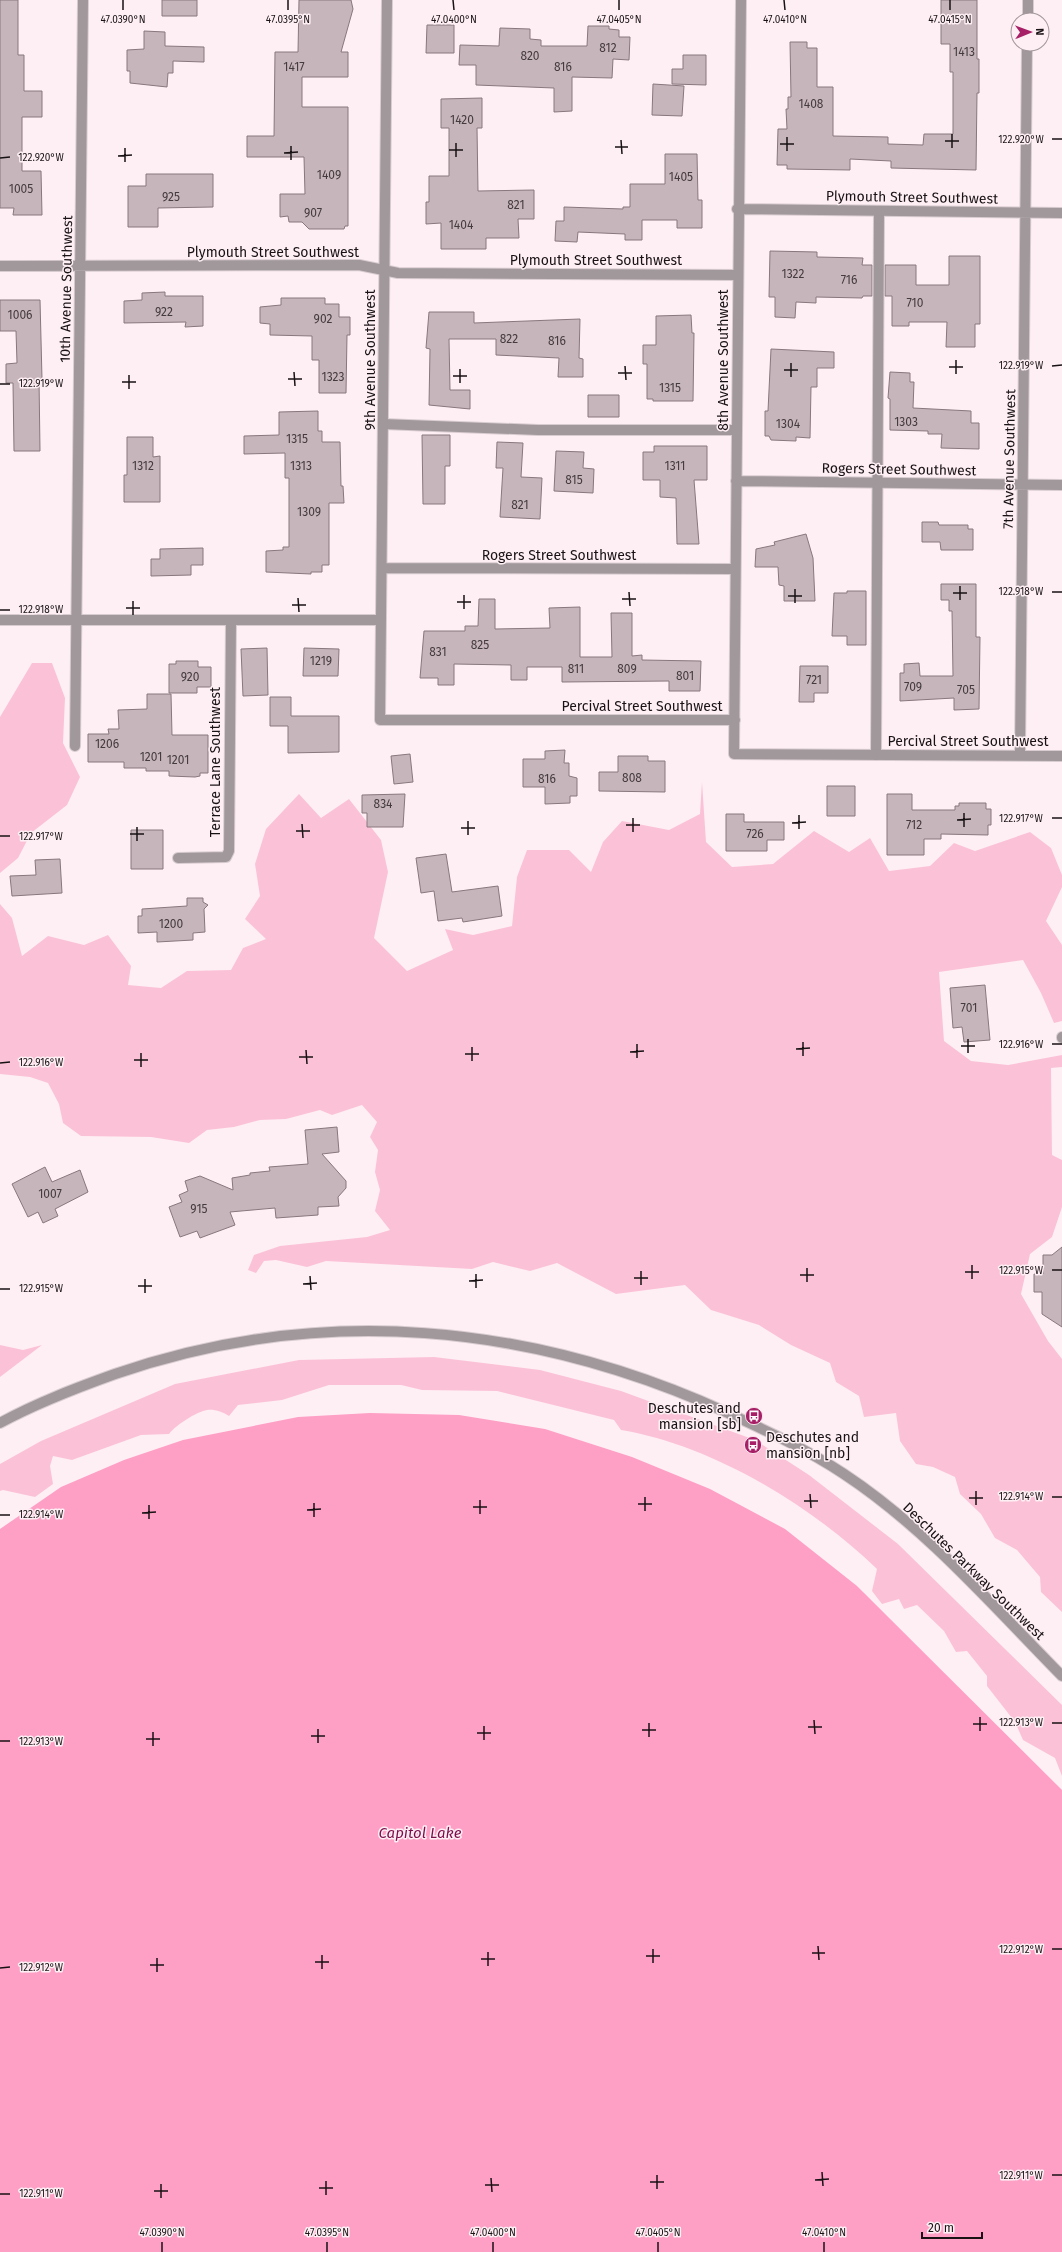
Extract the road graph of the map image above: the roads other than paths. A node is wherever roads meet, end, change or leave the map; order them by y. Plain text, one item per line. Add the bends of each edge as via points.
1 (83, 0) edge
2 (387, 0) edge
3 (740, 0) edge
4 (1028, 0) edge
5 (1028, 12) edge
6 (1027, 52) edge
7 (737, 210) junction
8 (879, 211) junction
9 (1026, 213) junction
10 (1062, 213) edge
11 (0, 266) edge
12 (80, 266) junction
13 (384, 270) junction
14 (737, 275) junction
15 (383, 424) junction
16 (736, 430) junction
17 (736, 481) junction
18 (878, 483) junction
19 (1023, 484) junction
20 (1062, 485) edge
21 (382, 568) junction
22 (735, 569) junction
23 (0, 620) edge
24 (75, 620) junction
25 (231, 620) junction
26 (381, 620) junction
27 (380, 720) joint
28 (735, 720) junction
29 (75, 746) dead end
30 (876, 755) junction
31 (1020, 755) junction
32 (1062, 756) edge
33 (178, 858) dead end
34 (0, 1423) edge
35 (1062, 1676) edge

1 - 12 street, 10th Avenue Southwest
2 - 13 street, 9th Avenue Southwest
3 - 7 street, 8th Avenue Southwest
4 - 5 street
6 - 9 street, 7th Avenue Southwest
7 - 8 street, Plymouth Street Southwest
7 - 14 street, 8th Avenue Southwest
8 - 9 street, Plymouth Street Southwest
8 - 18 street
9 - 10 street, Plymouth Street Southwest
9 - 19 street, 7th Avenue Southwest
11 - 12 street, Plymouth Street Southwest
12 - 13 street, Plymouth Street Southwest via 359,265
12 - 24 street, 10th Avenue Southwest
13 - 14 street, Plymouth Street Southwest via 398,273
13 - 15 street, 9th Avenue Southwest
14 - 16 street, 8th Avenue Southwest
15 - 16 street via 538,430
15 - 21 street, 9th Avenue Southwest
16 - 17 street, 8th Avenue Southwest
17 - 18 street, Rogers Street Southwest
17 - 22 street, 8th Avenue Southwest
18 - 19 street, Rogers Street Southwest
18 - 30 street
19 - 20 street, Rogers Street Southwest
19 - 31 street, 7th Avenue Southwest
21 - 22 street, Rogers Street Southwest
21 - 26 street, 9th Avenue Southwest
22 - 28 street, 8th Avenue Southwest
23 - 24 street
24 - 25 street
24 - 29 street, 10th Avenue Southwest
25 - 26 street
25 - 33 street, Terrace Lane Southwest via 229,851 226,857
26 - 27 street, 9th Avenue Southwest
27 - 28 street, Percival Street Southwest
28 - 30 street, Percival Street Southwest via 734,754
30 - 31 street, Percival Street Southwest
31 - 32 street, Percival Street Southwest
34 - 35 street, Deschutes Parkway Southwest via 81,1386 151,1362 236,1342 314,1332 389,1331 466,1337 527,1346 628,1373 688,1395 770,1434 844,1474 942,1555

